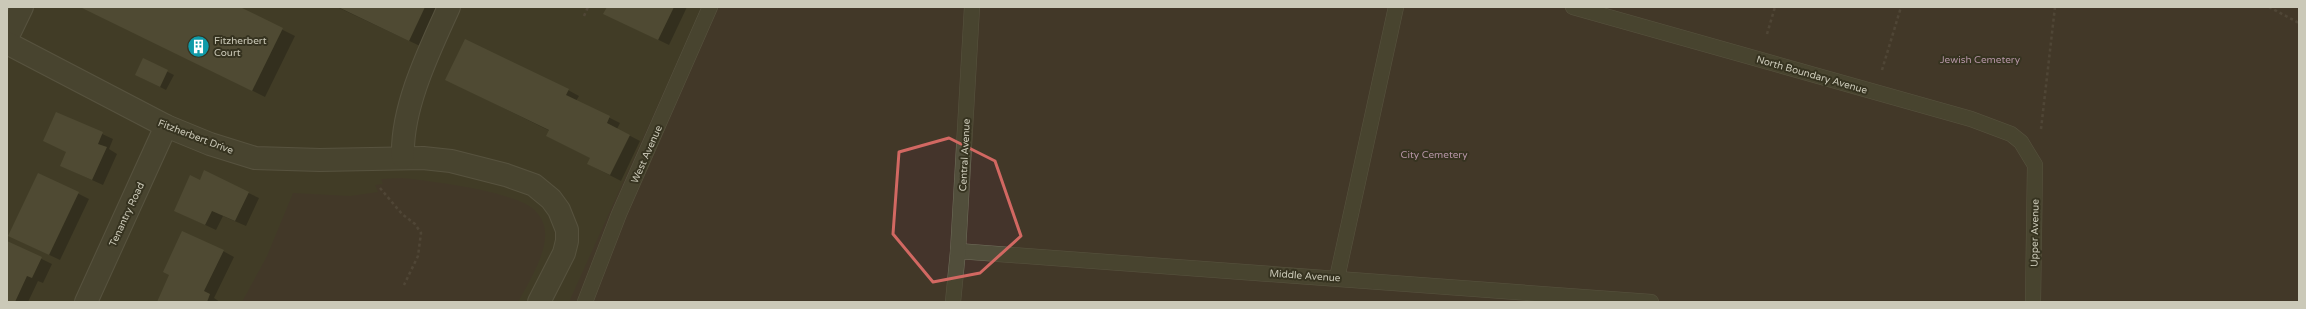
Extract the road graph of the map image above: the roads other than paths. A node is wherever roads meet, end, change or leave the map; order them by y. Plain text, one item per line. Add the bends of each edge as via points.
1 (22, 7) edge
2 (449, 7) edge
3 (710, 7) edge
4 (972, 7) edge
5 (1396, 7) edge
6 (1573, 7) edge
7 (7, 38) edge
8 (7, 43) edge
9 (166, 126) junction
10 (403, 157) junction
11 (2035, 165) joint
12 (958, 251) junction
13 (1337, 278) junction
14 (86, 302) edge
15 (539, 302) edge
16 (585, 302) edge
17 (953, 302) edge
18 (1651, 302) edge
19 (2033, 302) edge

1 - 7 street
2 - 10 street via 415,93 404,138
3 - 16 lane, West Avenue via 619,214
4 - 12 lane, Central Avenue
5 - 13 lane
6 - 11 lane, North Boundary Avenue via 1985,123 2011,134 2021,142
8 - 9 street, Fitzherbert Drive
9 - 10 street, Fitzherbert Drive via 210,144 255,158 299,160
9 - 14 street, Tenantry Road
10 - 15 street, Fitzherbert Drive via 451,162 521,179 551,199 564,220 567,241 564,253
11 - 19 lane, Upper Avenue
12 - 13 lane, Middle Avenue
12 - 17 lane, Central Avenue
13 - 18 lane, Middle Avenue

